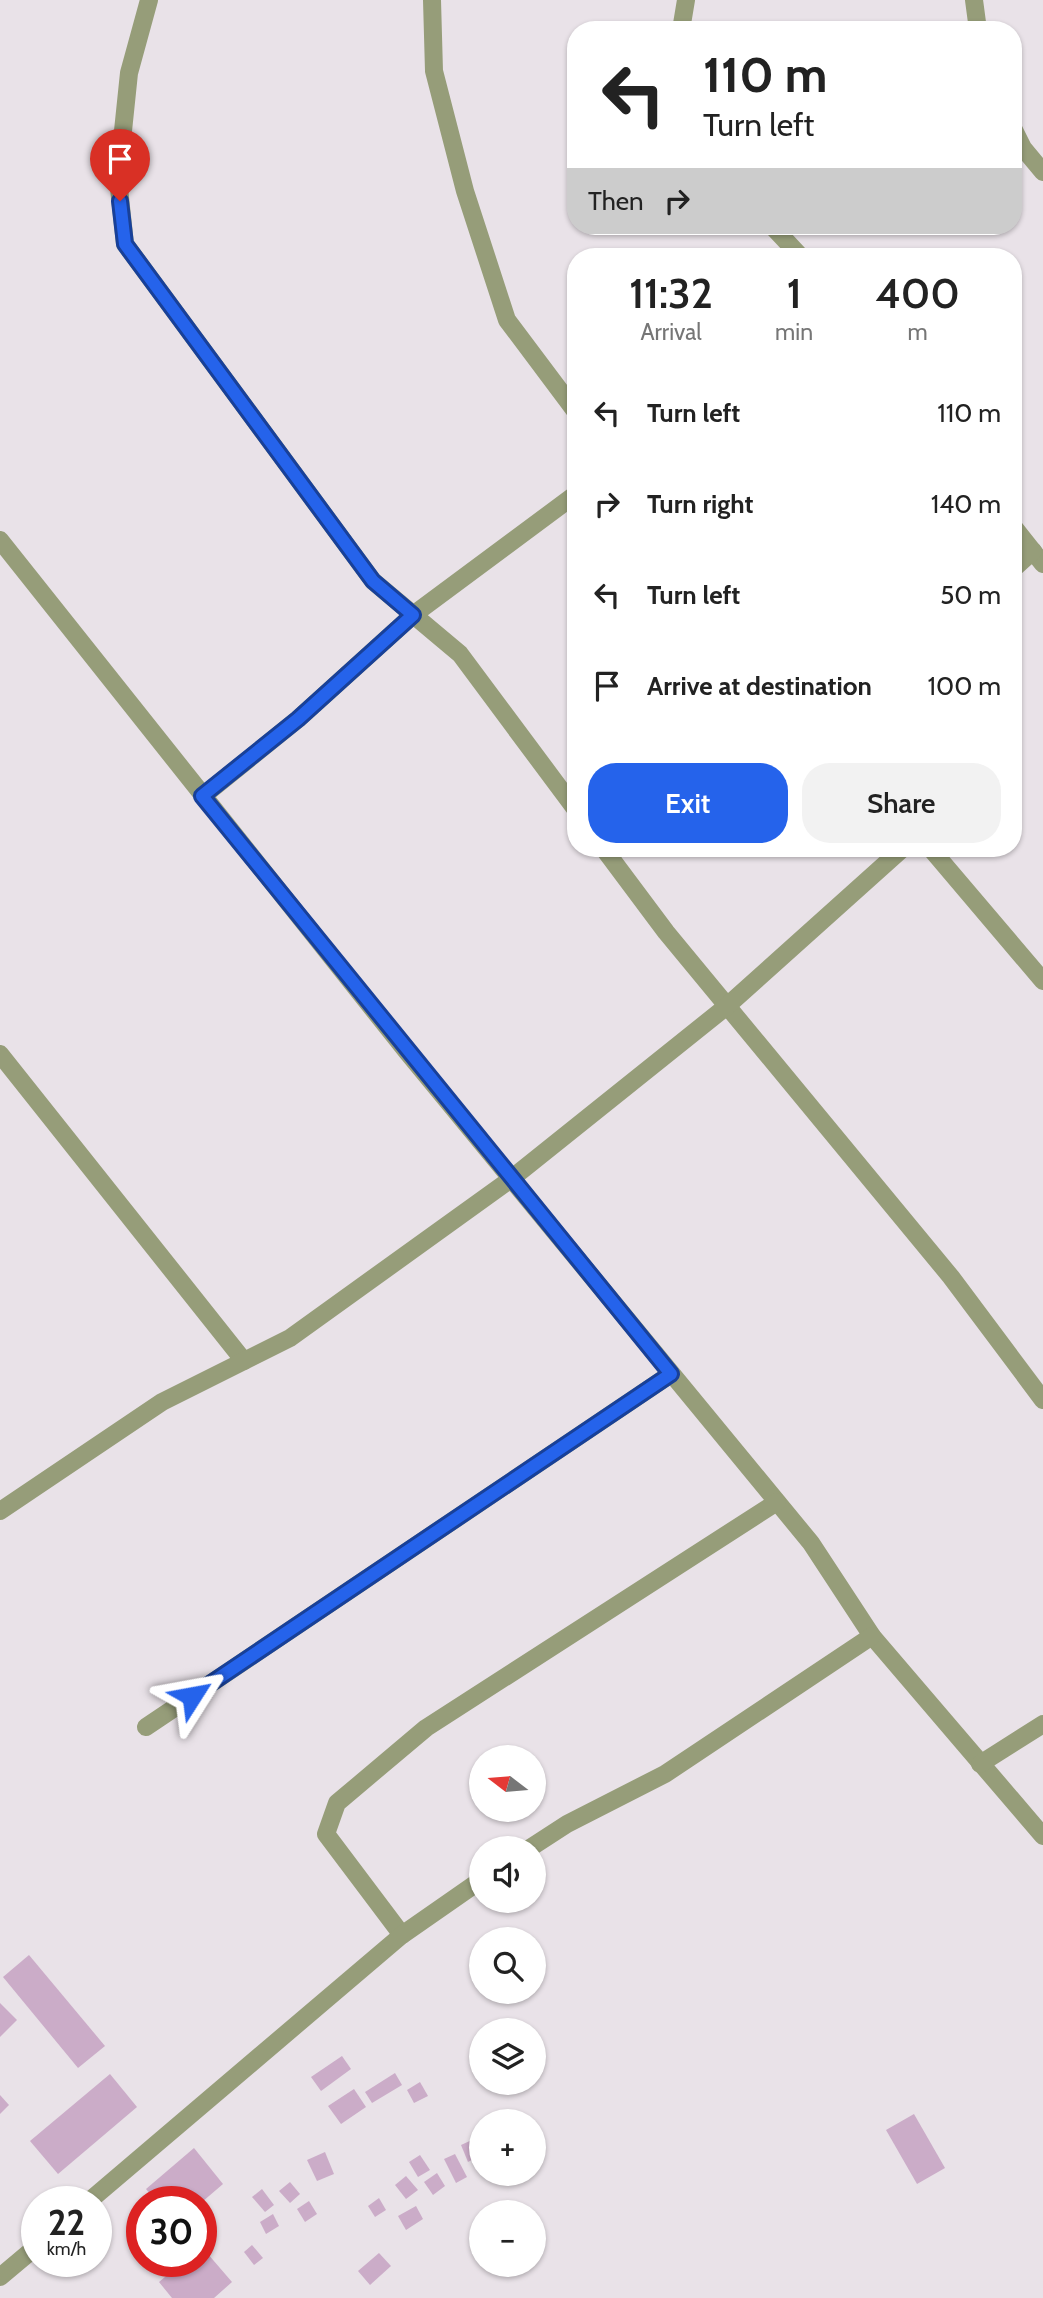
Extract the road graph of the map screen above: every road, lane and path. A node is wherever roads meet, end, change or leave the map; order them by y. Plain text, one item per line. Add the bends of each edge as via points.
1 (149, 0) edge
2 (432, 0) edge
3 (686, 0) edge
4 (974, 0) edge
5 (682, 21) edge
6 (977, 21) edge
7 (1022, 146) edge
8 (1043, 172) edge
9 (780, 235) edge
10 (793, 248) edge
11 (567, 400) edge
12 (567, 501) edge
13 (1022, 538) edge
14 (0, 540) edge
15 (1038, 558) edge
16 (413, 615) junction
17 (202, 796) junction
18 (567, 798) edge
19 (610, 857) edge
20 (893, 857) edge
21 (938, 857) edge
22 (1043, 981) edge
23 (727, 1006) junction
24 (0, 1054) edge
25 (511, 1179) junction
26 (244, 1361) junction
27 (671, 1374) junction
28 (1043, 1400) edge
29 (777, 1502) junction
30 (0, 1511) edge
31 (872, 1636) junction
32 (1043, 1724) edge
33 (146, 1727) dead end
34 (980, 1764) junction
35 (1043, 1836) edge
36 (546, 1838) edge
37 (469, 1888) edge
38 (401, 1935) junction
39 (107, 2186) edge
40 (21, 2259) edge
41 (0, 2277) edge

1 - 16 street via 129,73 118,178 125,244 373,581
2 - 11 street via 434,71 464,191 507,320
3 - 5 street
4 - 6 street
7 - 8 street
9 - 10 street
12 - 16 street
13 - 15 street
14 - 17 street
16 - 17 street via 298,719
16 - 18 street via 460,654
17 - 25 street
19 - 23 street
20 - 23 street
21 - 22 street
23 - 25 street
23 - 28 street via 951,1277
24 - 26 street
25 - 26 street via 290,1338
25 - 27 street
26 - 30 street via 162,1402
27 - 29 street
27 - 33 street
29 - 31 street
29 - 38 street via 426,1728 337,1803 326,1835
31 - 34 street
31 - 36 street via 665,1774
32 - 34 street
34 - 35 street
37 - 38 street
38 - 39 street
40 - 41 street

